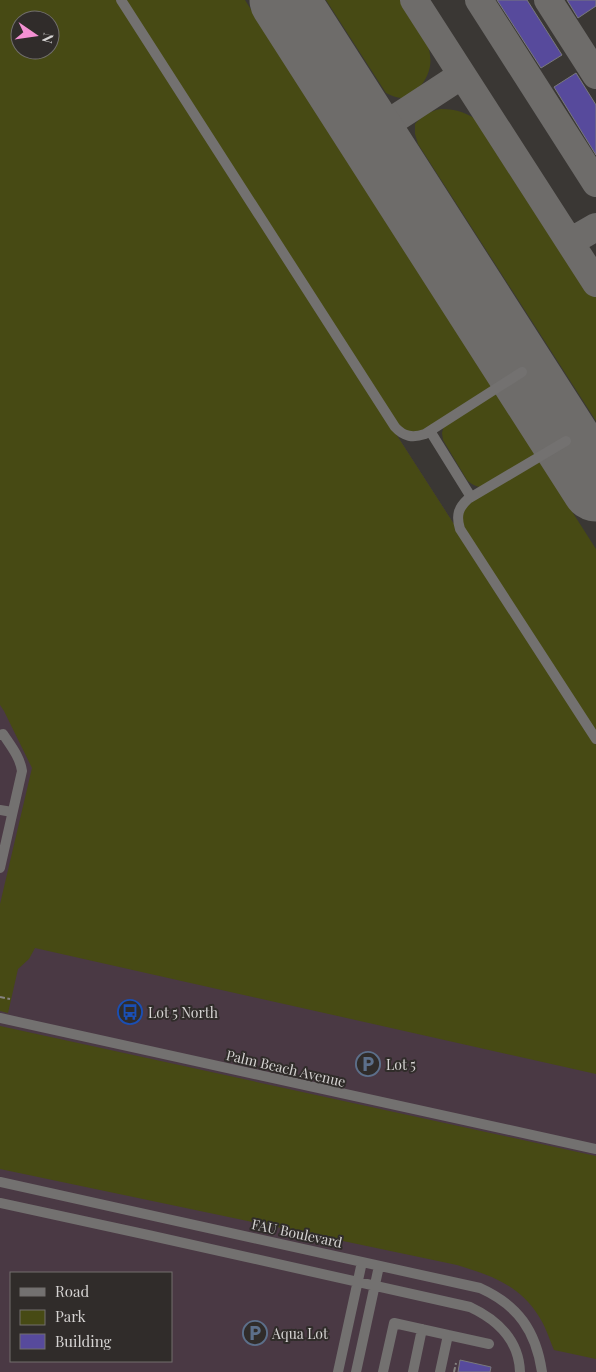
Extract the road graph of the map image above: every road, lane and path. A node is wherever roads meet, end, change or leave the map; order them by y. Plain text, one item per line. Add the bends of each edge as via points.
1 (121, 0) edge
2 (522, 372) dead end
3 (430, 431) junction
4 (566, 441) dead end
5 (470, 497) junction
6 (0, 735) edge
7 (596, 739) edge
8 (0, 810) edge
9 (12, 812) junction
10 (0, 868) edge
11 (0, 997) edge
12 (10, 999) dead end
13 (0, 1018) edge
14 (596, 1149) edge
15 (0, 1182) edge
16 (0, 1203) edge
17 (362, 1262) junction
18 (380, 1266) junction
19 (358, 1282) junction
20 (375, 1286) junction
21 (422, 1330) junction
22 (448, 1335) junction
23 (488, 1344) dead end
24 (456, 1363) dead end
25 (338, 1372) edge
26 (356, 1372) edge
27 (383, 1372) edge
28 (413, 1372) edge
29 (440, 1372) edge
30 (454, 1372) edge
31 (520, 1372) edge
32 (542, 1372) edge

1 - 3 street via 395,427 410,436
2 - 3 street
3 - 5 street
4 - 5 street
5 - 7 street via 458,512 460,529
6 - 9 street via 3,734 21,764
8 - 9 street
9 - 10 street
11 - 12 path
13 - 14 street, Palm Beach Avenue
15 - 17 street, FAU Boulevard
16 - 19 street
17 - 18 street, FAU Boulevard
17 - 19 street
18 - 20 street
18 - 32 street, FAU Boulevard via 480,1288 496,1296 518,1314 529,1329
19 - 20 street
19 - 25 street
20 - 26 street
20 - 31 street via 470,1308 487,1316 504,1331 514,1346
21 - 22 street
21 - 27 street via 394,1323
21 - 28 street
22 - 23 street
22 - 29 street
24 - 30 path

